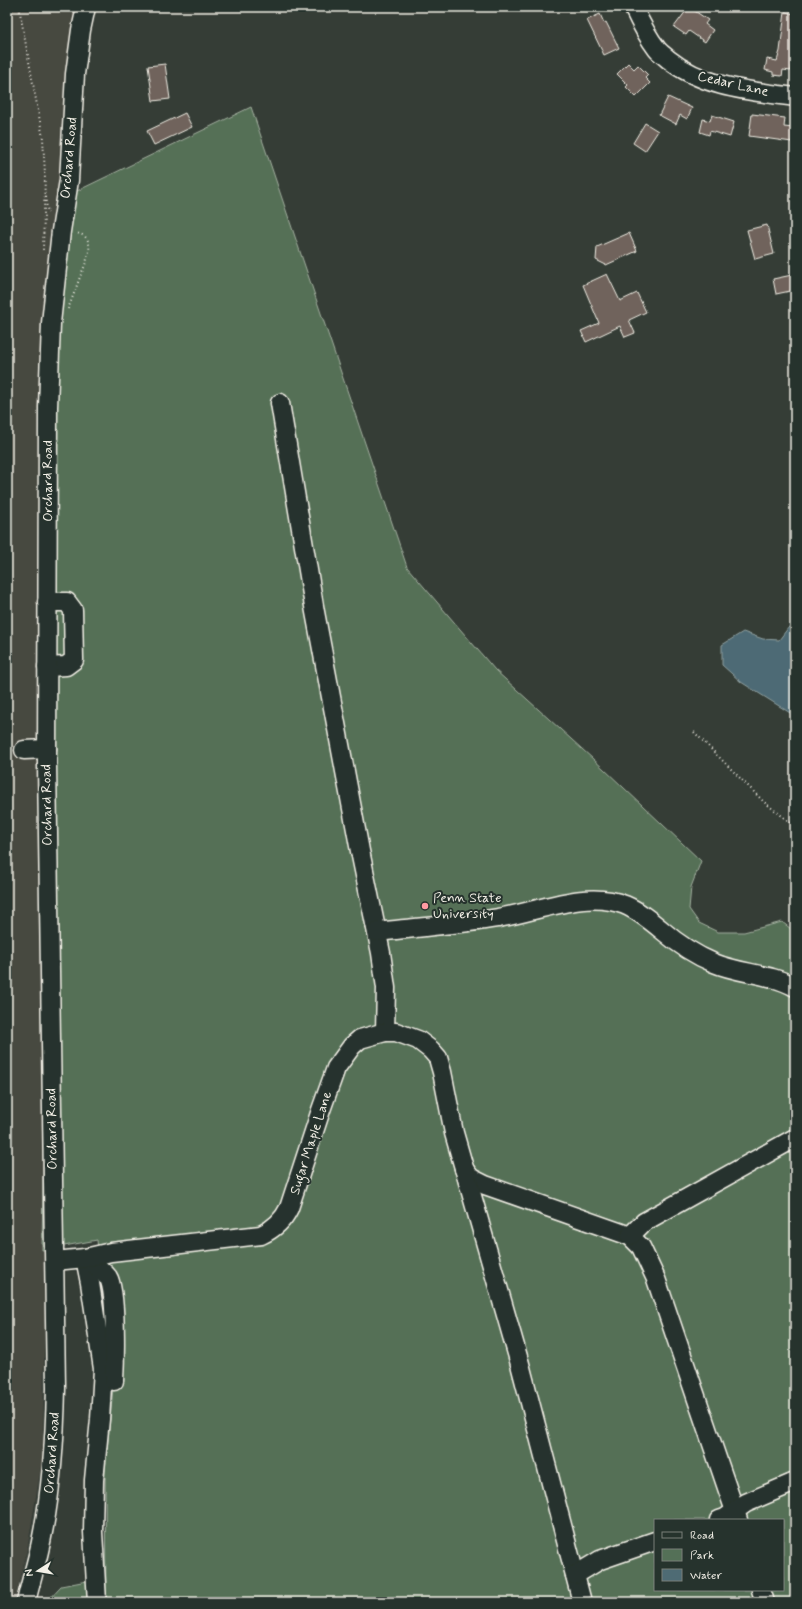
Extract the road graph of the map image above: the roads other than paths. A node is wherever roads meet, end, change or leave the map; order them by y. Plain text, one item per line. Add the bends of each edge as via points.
1 (86, 7) edge
2 (633, 7) edge
3 (795, 97) edge
4 (280, 403) dead end
5 (47, 602) junction
6 (47, 667) junction
7 (47, 749) junction
8 (24, 750) dead end
9 (377, 932) junction
10 (795, 987) edge
11 (384, 1032) junction
12 (795, 1138) edge
13 (463, 1168) junction
14 (630, 1236) junction
15 (84, 1258) junction
16 (54, 1261) junction
17 (106, 1480) dead end
18 (795, 1482) edge
19 (737, 1515) edge
20 (722, 1519) edge
21 (654, 1541) edge
22 (575, 1575) junction
23 (761, 1591) edge
24 (26, 1602) edge
25 (97, 1602) edge
26 (582, 1602) edge
27 (765, 1602) edge

1 - 5 street, Orchard Road via 80,30 69,180 51,323
2 - 3 street, Cedar Lane via 642,28 658,50 679,68 704,80 745,90
4 - 9 street via 315,612
5 - 6 street, Orchard Road
5 - 6 street via 67,602 73,610 74,660 66,666
6 - 7 street, Orchard Road
7 - 8 street
7 - 16 street, Orchard Road
9 - 10 street via 497,918 572,902 609,900 637,911 688,949 714,963
9 - 11 street via 386,988
11 - 13 street, Sugar Maple Lane via 396,1032 418,1040 438,1058
11 - 15 street, Sugar Maple Lane via 360,1039 336,1068 289,1208 285,1217 271,1230 260,1235 111,1252
12 - 14 street via 644,1222
13 - 14 street via 471,1178 484,1186
13 - 22 street, Sugar Maple Lane via 520,1364
14 - 19 street via 640,1247 656,1279
15 - 16 street, Sugar Maple Lane
15 - 17 street via 101,1270 112,1288 114,1374
15 - 25 street via 104,1369 94,1480 93,1532
16 - 24 street, Orchard Road via 56,1388 53,1456 42,1537
18 - 19 street via 746,1503
19 - 20 street
21 - 22 street via 600,1560
22 - 26 street, Sugar Maple Lane
23 - 27 street

